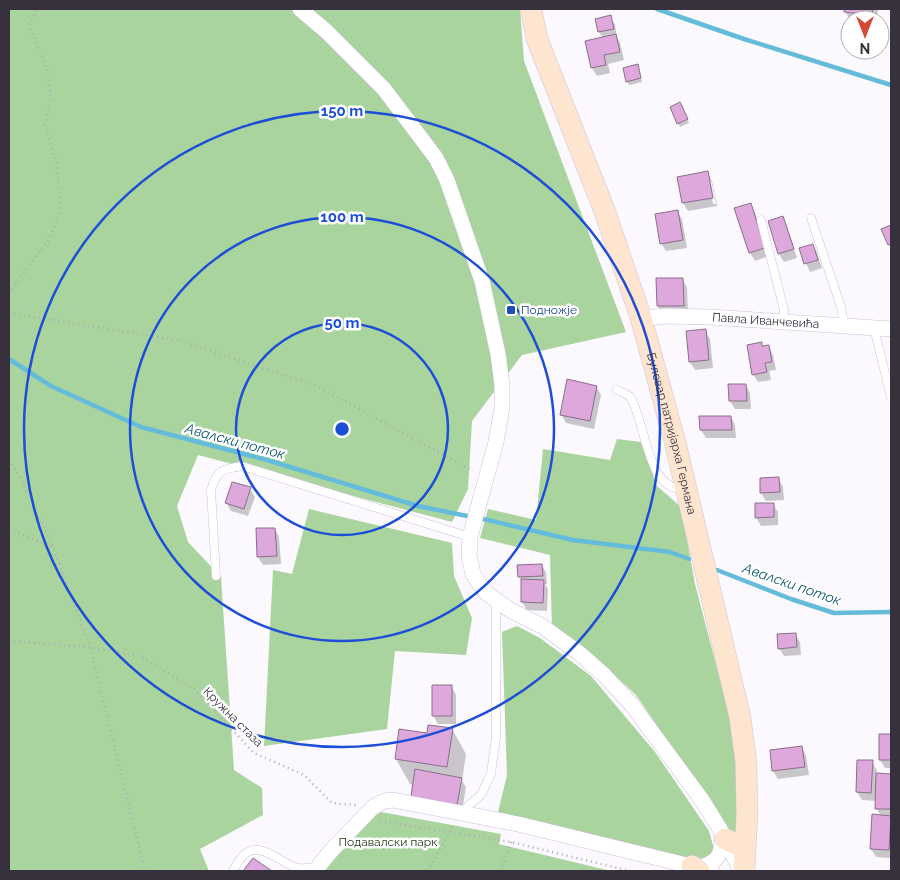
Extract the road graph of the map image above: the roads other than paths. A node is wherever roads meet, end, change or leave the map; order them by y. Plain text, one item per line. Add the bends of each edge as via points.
1 (300, 9) edge
2 (531, 9) edge
3 (811, 218) dead end
4 (761, 220) dead end
5 (641, 318) junction
6 (783, 320) junction
7 (844, 325) junction
8 (874, 328) junction
9 (891, 329) edge
10 (617, 390) dead end
11 (891, 397) edge
12 (685, 488) junction
13 (470, 537) junction
14 (216, 576) dead end
15 (496, 600) junction
16 (461, 812) junction
17 (731, 837) junction
18 (316, 869) edge
19 (700, 869) edge
20 (233, 871) edge
21 (742, 871) edge

1 - 13 street via 384,89 425,143 447,180 482,281 502,385 502,408
2 - 5 main road, Булевар патријарха Германа via 537,39 614,237
3 - 7 lane
4 - 6 lane via 784,310
5 - 6 street, Павла Иванчевића
5 - 12 main road, Булевар патријарха Германа
6 - 7 street, Павла Иванчевића
7 - 8 street, Павла Иванчевића
8 - 9 street, Павла Иванчевића
8 - 11 lane
10 - 12 lane via 629,396 635,407 657,472 665,483 678,489
12 - 17 main road, Булевар патријарха Германа via 740,717 746,762
13 - 14 lane via 242,466 222,470 215,477 211,490
13 - 15 street via 468,556 473,574 485,592
15 - 16 lane via 496,737 491,774 481,795
15 - 17 street via 542,626 604,675 632,705
16 - 18 street via 393,800 380,802
16 - 19 street
17 - 19 street via 723,844 718,858
17 - 21 main road, Булевар патријарха Германа
18 - 20 lane via 298,868 268,853 251,850 243,855

